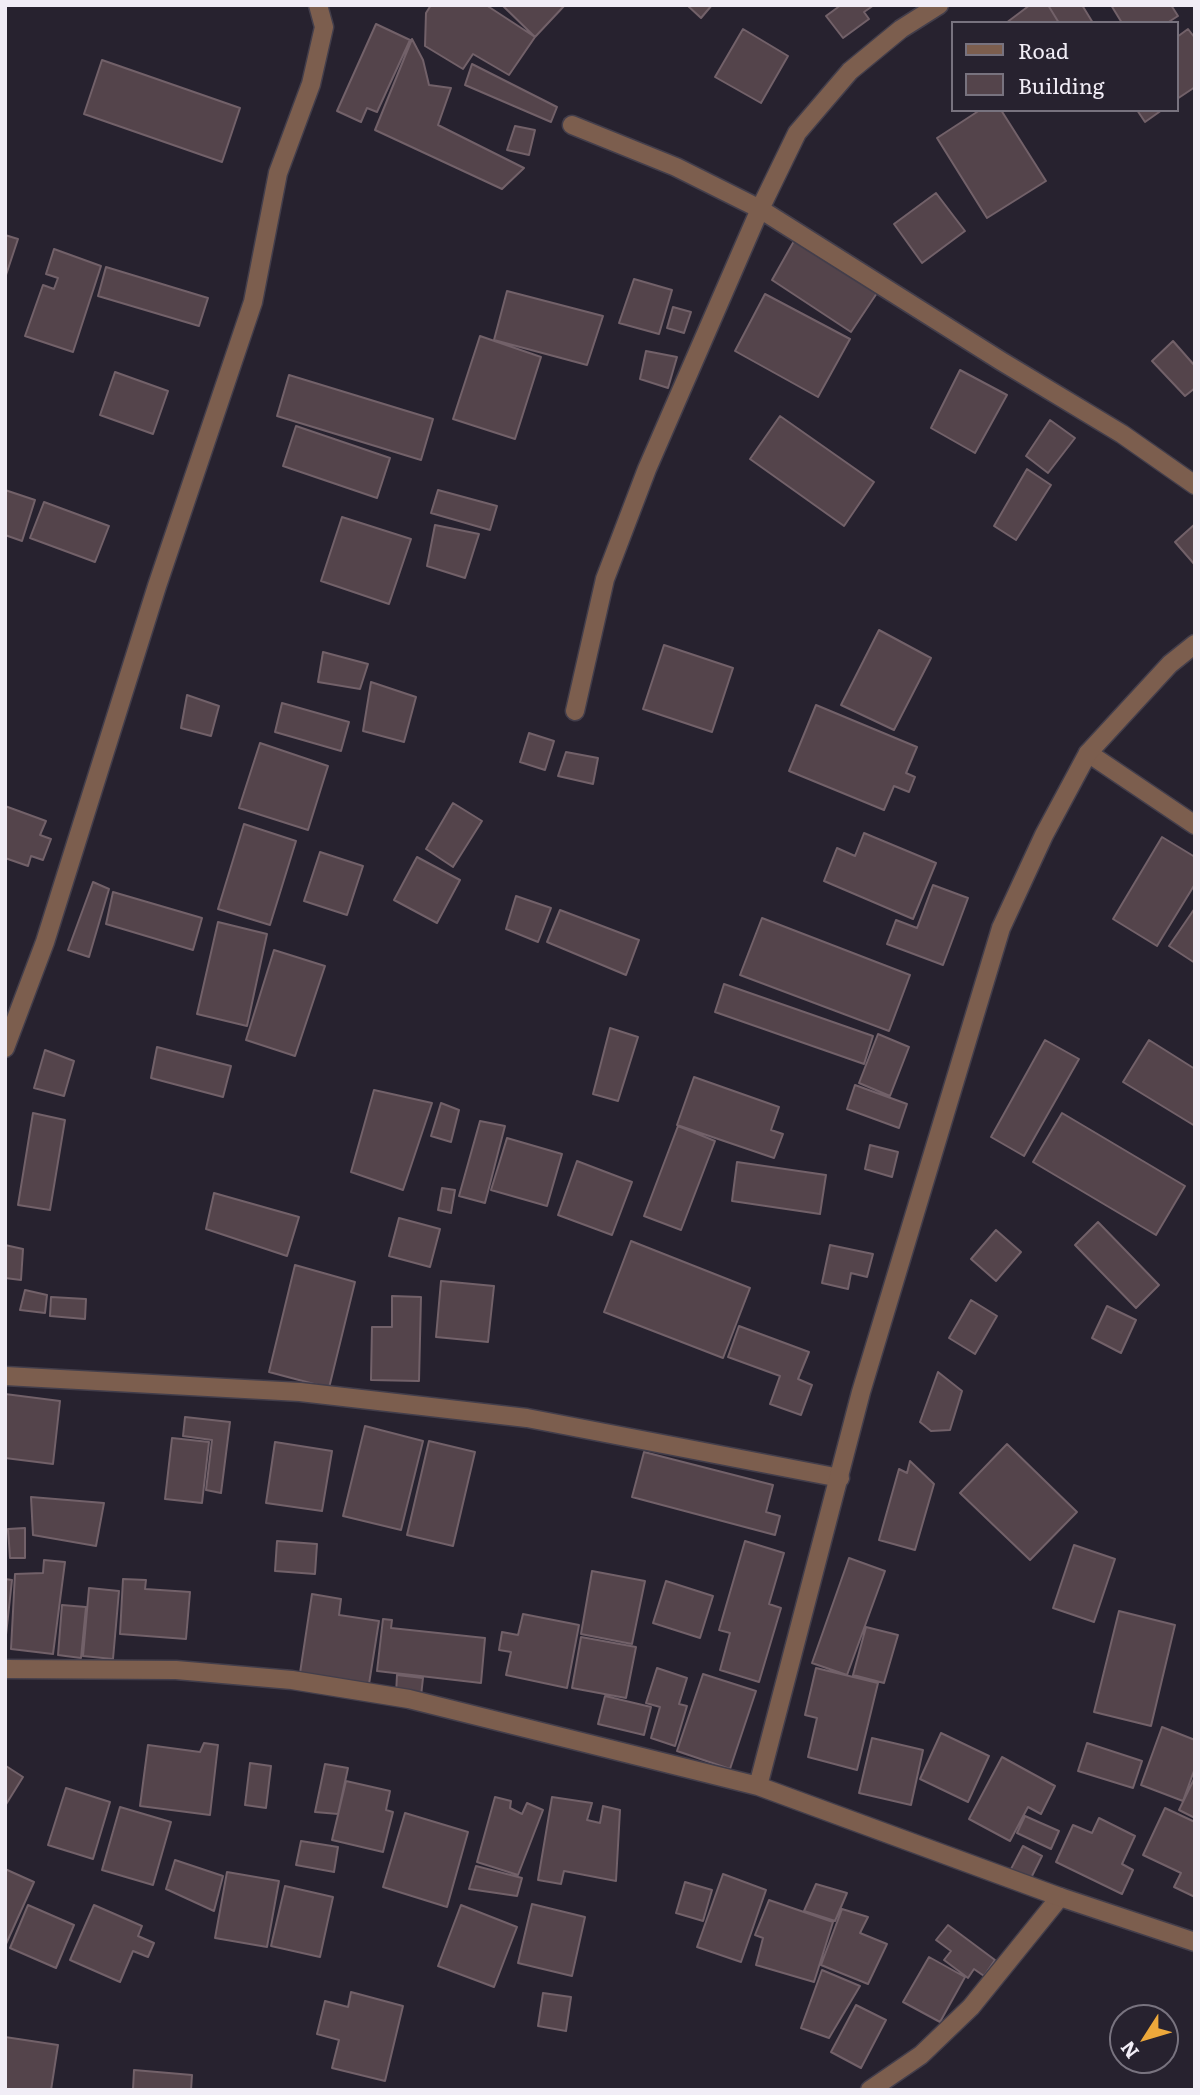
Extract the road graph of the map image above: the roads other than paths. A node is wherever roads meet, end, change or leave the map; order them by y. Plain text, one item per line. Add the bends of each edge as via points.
1 (318, 5) edge
2 (939, 5) edge
3 (572, 125) dead end
4 (760, 209) junction
5 (1195, 485) edge
6 (1195, 644) edge
7 (575, 711) dead end
8 (1088, 753) junction
9 (1195, 825) edge
10 (5, 1048) edge
11 (5, 1377) edge
12 (840, 1478) junction
13 (5, 1668) edge
14 (758, 1786) junction
15 (1060, 1897) junction
16 (1195, 1942) edge
17 (870, 2090) edge

1 - 10 street via 324,27 311,84 278,173 253,302 157,586 45,942
2 - 4 street via 850,71 797,133
3 - 4 street via 676,167
4 - 5 street via 1122,434
4 - 7 street via 647,469 605,579
6 - 8 street via 1170,664
8 - 9 street
8 - 12 street via 1001,928 861,1392
11 - 12 street via 300,1392 527,1418
12 - 14 street
13 - 14 street via 176,1670 292,1680 410,1699
14 - 15 street
15 - 16 street
15 - 17 street via 971,2007 921,2055

